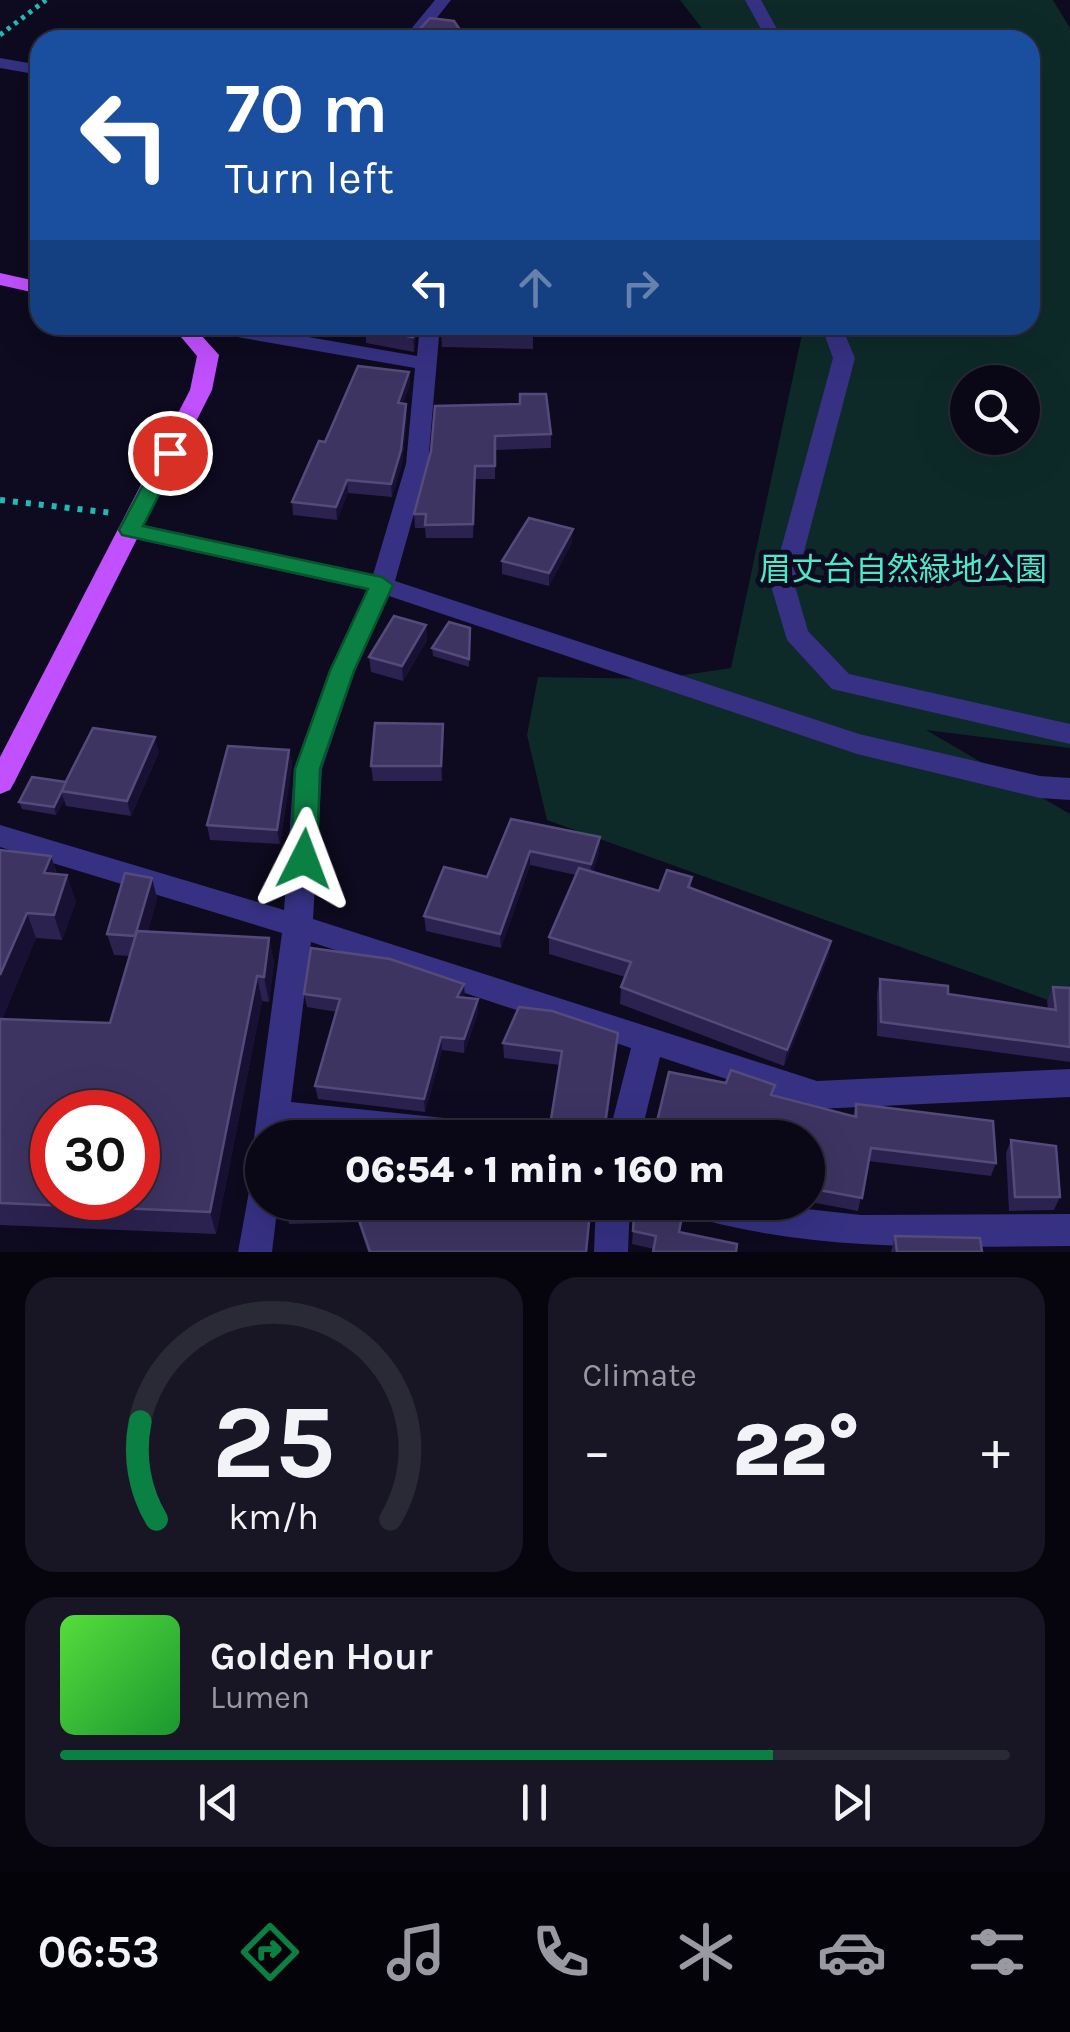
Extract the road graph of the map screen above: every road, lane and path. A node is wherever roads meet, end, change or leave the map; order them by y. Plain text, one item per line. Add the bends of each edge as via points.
1 (46, 0) edge
2 (443, 0) edge
3 (753, 0) edge
4 (418, 30) edge
5 (770, 30) edge
6 (0, 35) edge
7 (0, 63) edge
8 (30, 68) edge
9 (0, 278) edge
10 (30, 286) edge
11 (190, 335) edge
12 (261, 335) edge
13 (429, 335) edge
14 (835, 335) edge
15 (428, 364) junction
16 (0, 500) edge
17 (134, 523) junction
18 (382, 585) junction
19 (1070, 734) edge
20 (0, 783) edge
21 (1070, 788) edge
22 (0, 836) edge
23 (298, 926) junction
24 (648, 1041) junction
25 (1070, 1083) edge
26 (273, 1120) edge
27 (628, 1120) edge
28 (259, 1220) edge
29 (612, 1220) edge
30 (750, 1220) edge
31 (1070, 1230) edge
32 (255, 1252) edge
33 (610, 1252) edge

1 - 6 path
2 - 4 street
3 - 5 street
7 - 8 street
9 - 10 main road
11 - 17 main road via 208,356 201,390
12 - 15 street
13 - 15 street
14 - 19 street via 844,358 783,586 796,634 841,682
15 - 18 street via 417,464
16 - 17 path
17 - 18 street
17 - 20 main road
18 - 21 street via 856,744 1040,787
18 - 23 street via 342,671 308,769
22 - 23 street
23 - 24 street
23 - 26 street
24 - 25 street via 817,1096
24 - 27 street
28 - 32 street
29 - 33 street
30 - 31 street via 861,1231

